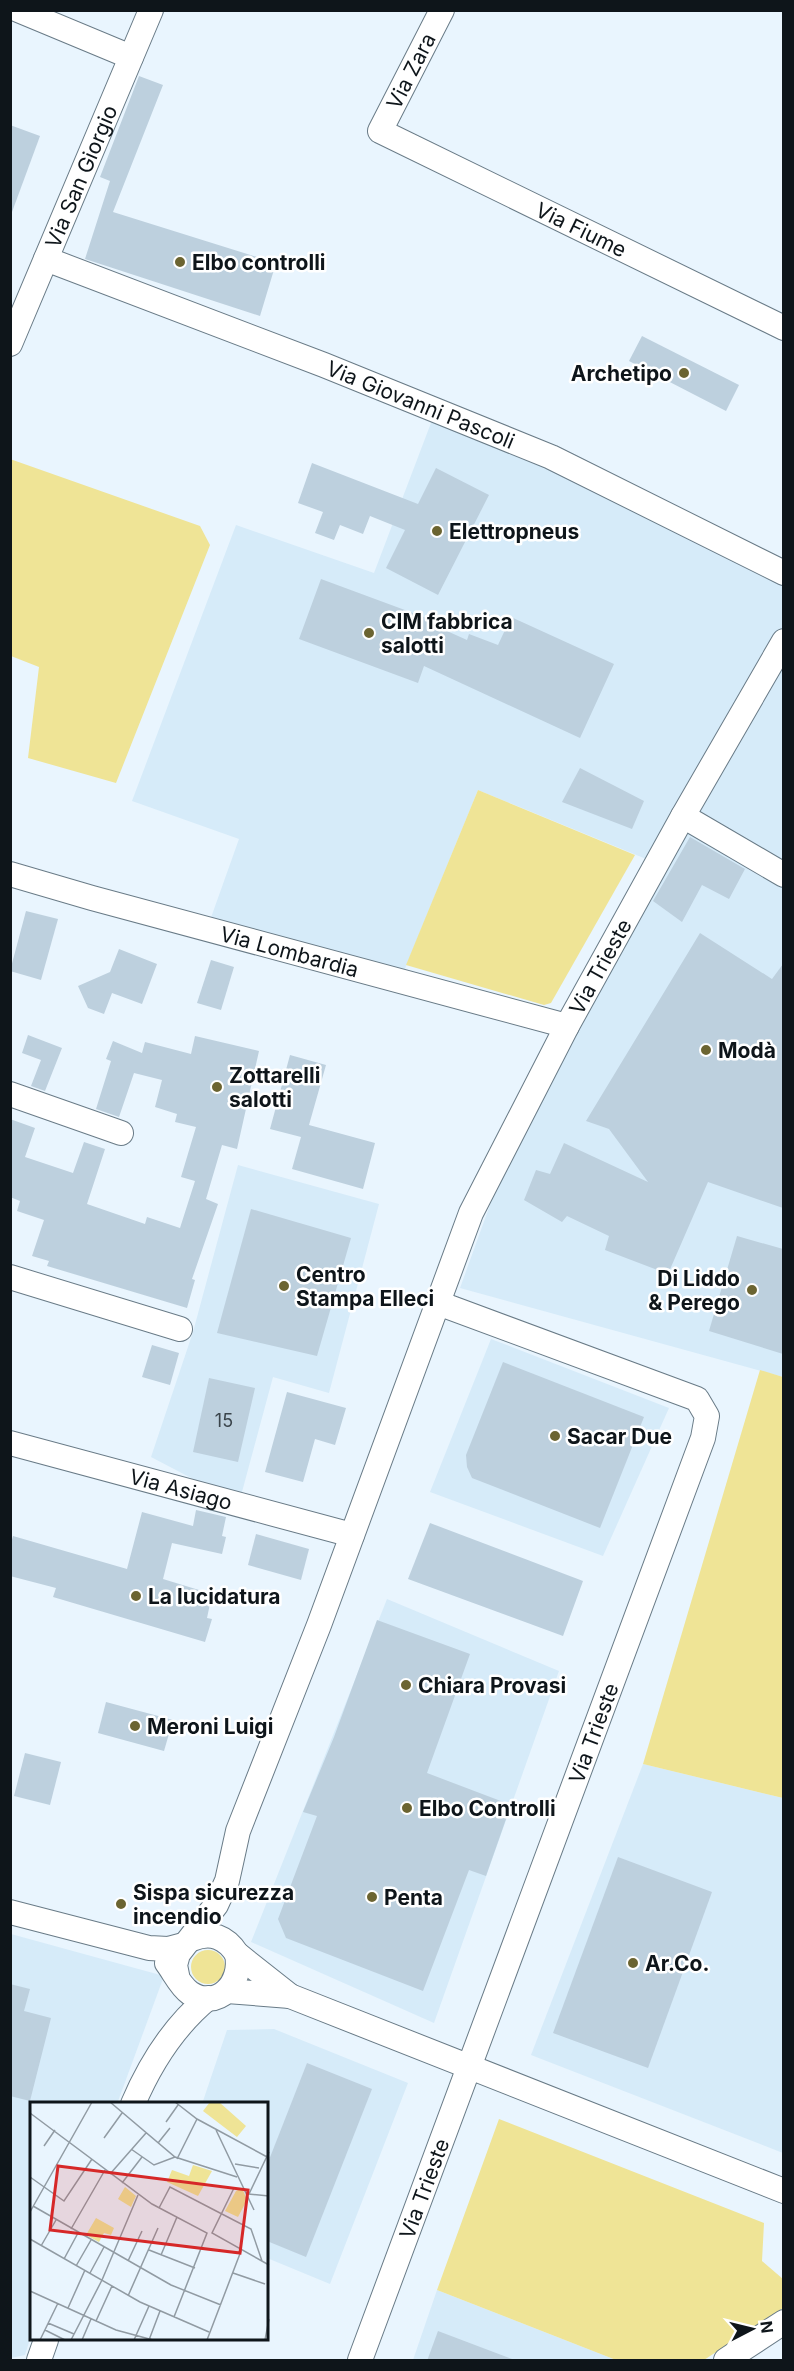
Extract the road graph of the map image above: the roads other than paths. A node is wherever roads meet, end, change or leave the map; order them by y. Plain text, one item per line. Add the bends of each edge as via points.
1 (18, 10) edge
2 (151, 10) edge
3 (442, 10) edge
4 (131, 57) junction
5 (380, 131) joint
6 (46, 259) junction
7 (783, 328) edge
8 (10, 344) edge
9 (783, 573) edge
10 (782, 648) edge
11 (683, 816) junction
12 (10, 874) edge
13 (783, 875) edge
14 (567, 1026) junction
15 (10, 1094) edge
16 (121, 1132) dead end
17 (10, 1277) edge
18 (438, 1303) junction
19 (180, 1329) dead end
20 (10, 1443) edge
21 (352, 1535) junction
22 (227, 1881) junction
23 (10, 1912) edge
24 (188, 1942) junction
25 (149, 1948) junction
26 (234, 1949) junction
27 (179, 1980) junction
28 (218, 1995) junction
29 (290, 1996) junction
30 (172, 2035) junction
31 (470, 2067) junction
32 (134, 2102) edge
33 (783, 2191) edge
34 (783, 2322) edge
35 (46, 2341) edge
36 (737, 2357) edge
37 (39, 2361) edge
38 (360, 2361) edge

1 - 4 street
2 - 4 street, Via San Giorgio
3 - 5 street, Via Zara
4 - 6 street, Via San Giorgio
5 - 7 street, Via Fiume
6 - 8 street, Via San Giorgio
6 - 9 street, Via Giovanni Pascoli via 551,457
10 - 11 street, Via Trieste
11 - 13 street
11 - 14 street, Via Trieste
12 - 14 street, Via Lombardia
14 - 18 street, Via Trieste via 471,1213
15 - 16 street
17 - 19 street
18 - 21 street, Via Trieste
18 - 31 street, Via Trieste via 697,1399 707,1416 703,1438
20 - 21 street, Via Asiago
21 - 22 street, Via Trieste via 238,1831
22 - 24 street via 216,1905
22 - 26 street
23 - 25 street
24 - 25 street via 168,1949
24 - 26 street via 213,1935 223,1938
24 - 27 street via 178,1954
25 - 27 street via 163,1957
26 - 28 street via 238,1974 234,1984
26 - 29 street
27 - 28 street via 189,1992
27 - 30 street
28 - 29 street
28 - 30 street via 193,2010
29 - 31 street
30 - 32 street via 145,2076
31 - 33 street
31 - 38 street, Via Trieste
34 - 36 street
35 - 37 street

